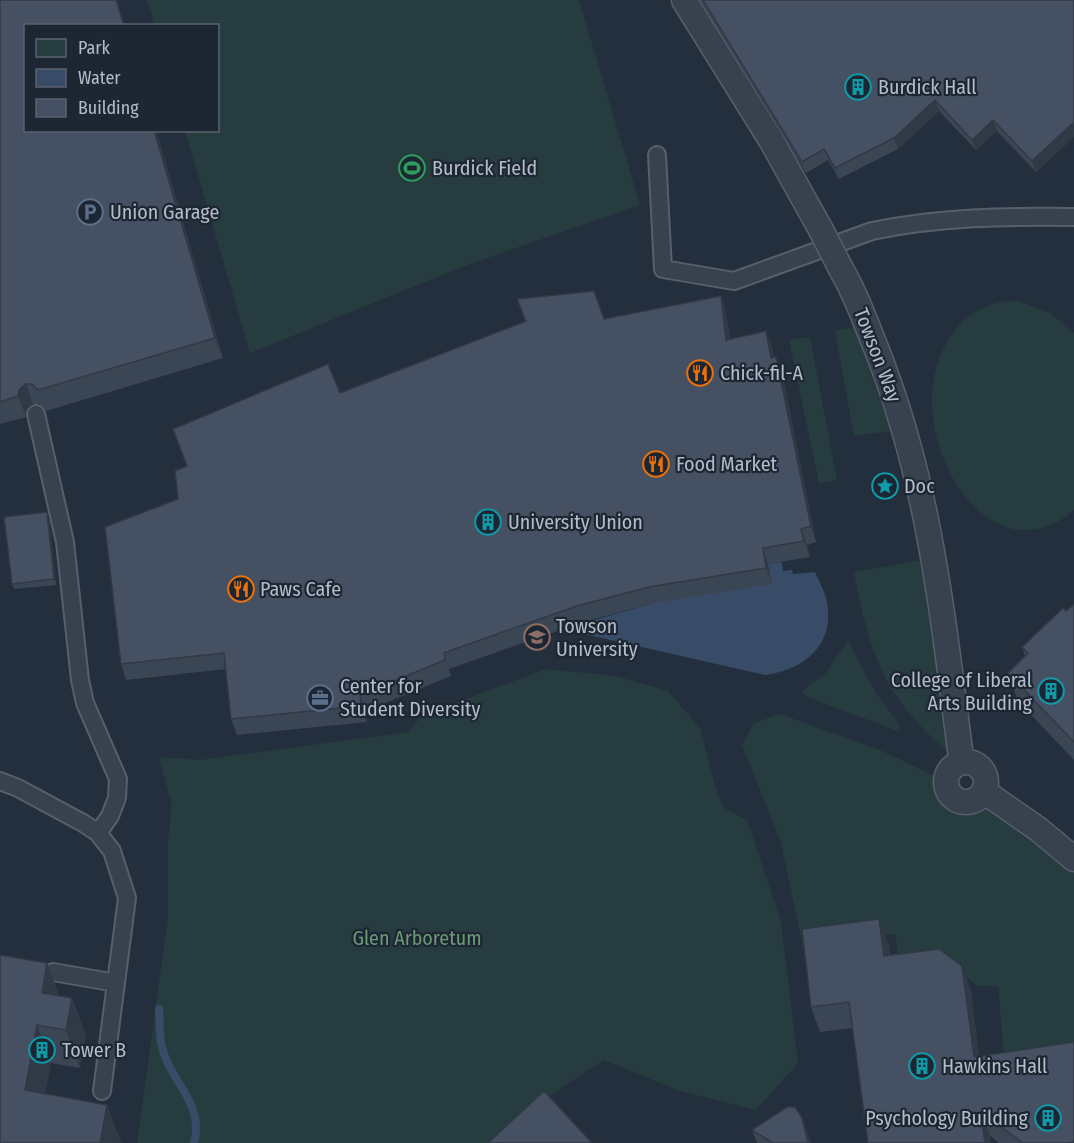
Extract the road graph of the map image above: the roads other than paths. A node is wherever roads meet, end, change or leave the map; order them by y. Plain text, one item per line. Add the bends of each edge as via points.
1 (684, 0) edge
2 (657, 155) dead end
3 (1074, 217) edge
4 (36, 414) edge
5 (960, 750) dead end
6 (0, 782) edge
7 (982, 798) dead end
8 (98, 833) junction
9 (1074, 859) edge
10 (53, 972) dead end
11 (116, 983) junction
12 (102, 1091) dead end

1 - 5 street, Towson Way, bridge via 777,149 821,230 860,306 892,388 919,480 937,576
2 - 3 lane via 663,269 734,281 842,241 896,226 966,218
4 - 8 lane via 65,542 85,703 118,779 117,798
6 - 8 lane via 58,808
7 - 9 street via 1038,829
8 - 11 lane via 112,851 127,898
10 - 11 lane
11 - 12 lane

